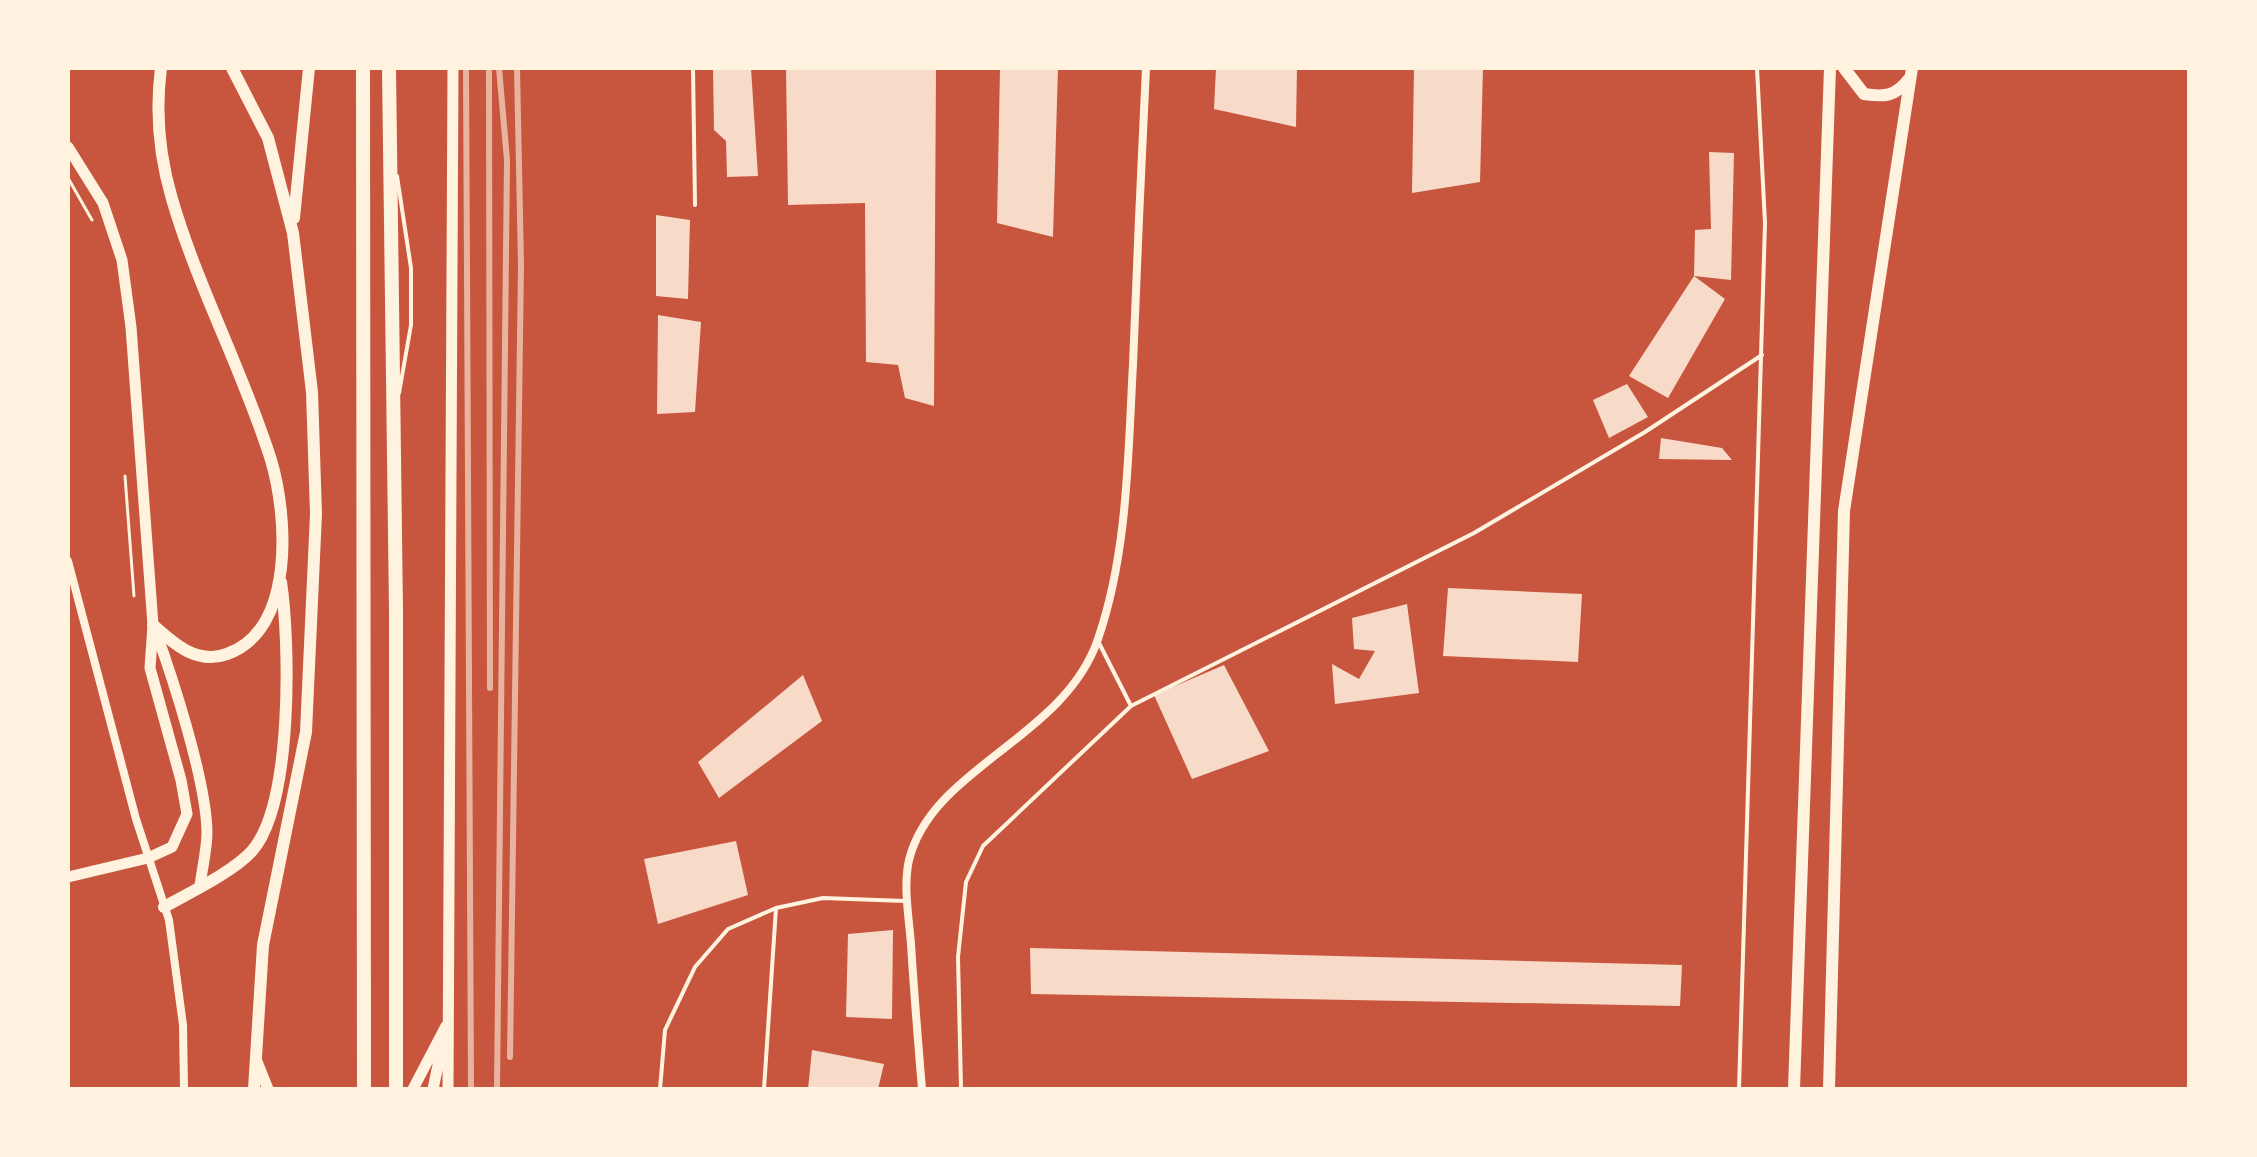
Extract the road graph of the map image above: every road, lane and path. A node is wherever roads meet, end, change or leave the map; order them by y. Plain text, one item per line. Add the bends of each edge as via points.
1 (161, 68) edge
2 (232, 68) edge
3 (309, 68) edge
4 (363, 68) edge
5 (389, 68) edge
6 (453, 68) edge
7 (693, 68) edge
8 (1146, 68) edge
9 (1757, 68) edge
10 (1830, 68) edge
11 (1844, 68) edge
12 (1911, 72) edge
13 (68, 147) edge
14 (695, 205) dead end
15 (293, 233) junction
16 (1762, 355) junction
17 (68, 561) edge
18 (281, 577) junction
19 (153, 625) junction
20 (1098, 640) junction
21 (1131, 706) junction
22 (148, 858) junction
23 (68, 877) edge
24 (200, 886) junction
25 (908, 901) junction
26 (164, 907) junction
27 (776, 908) junction
28 (447, 1022) junction
29 (255, 1059) junction
30 (184, 1089) edge
31 (254, 1089) edge
32 (268, 1089) edge
33 (364, 1089) edge
34 (396, 1089) edge
35 (413, 1089) edge
36 (433, 1089) edge
37 (448, 1089) edge
38 (660, 1089) edge
39 (764, 1089) edge
40 (922, 1089) edge
41 (961, 1089) edge
42 (1739, 1089) edge
43 (1794, 1089) edge
44 (1829, 1089) edge

1 - 18 main road via 160,156 172,202 271,462 283,539
2 - 15 main road via 268,138
3 - 15 main road
4 - 33 highway
5 - 34 highway
6 - 28 main road
7 - 14 lane
8 - 20 street via 1128,473
9 - 16 lane via 1765,223
10 - 43 main road
11 - 12 main road via 1864,94 1885,97 1901,90
12 - 44 main road via 1844,511
13 - 19 main road via 103,203 122,260 133,340
15 - 29 main road via 312,392 315,569 306,732 263,945
16 - 21 lane via 1474,533
16 - 42 lane
17 - 22 street
18 - 19 main road via 255,639 220,657 193,654
18 - 24 main road via 286,676 272,818 251,852
19 - 22 main road via 150,668 187,814 172,847
19 - 24 main road via 202,798 207,832
20 - 21 lane
20 - 25 street via 1072,687 1046,717 936,808 909,862
21 - 41 lane via 983,846 966,882 958,957
22 - 23 main road
22 - 26 street
24 - 26 main road
25 - 27 lane via 823,898
25 - 40 street
26 - 30 street via 181,1004
27 - 38 lane via 728,929 695,967 665,1030
27 - 39 lane
28 - 35 main road
28 - 36 main road
28 - 37 main road
29 - 31 main road
29 - 32 main road

